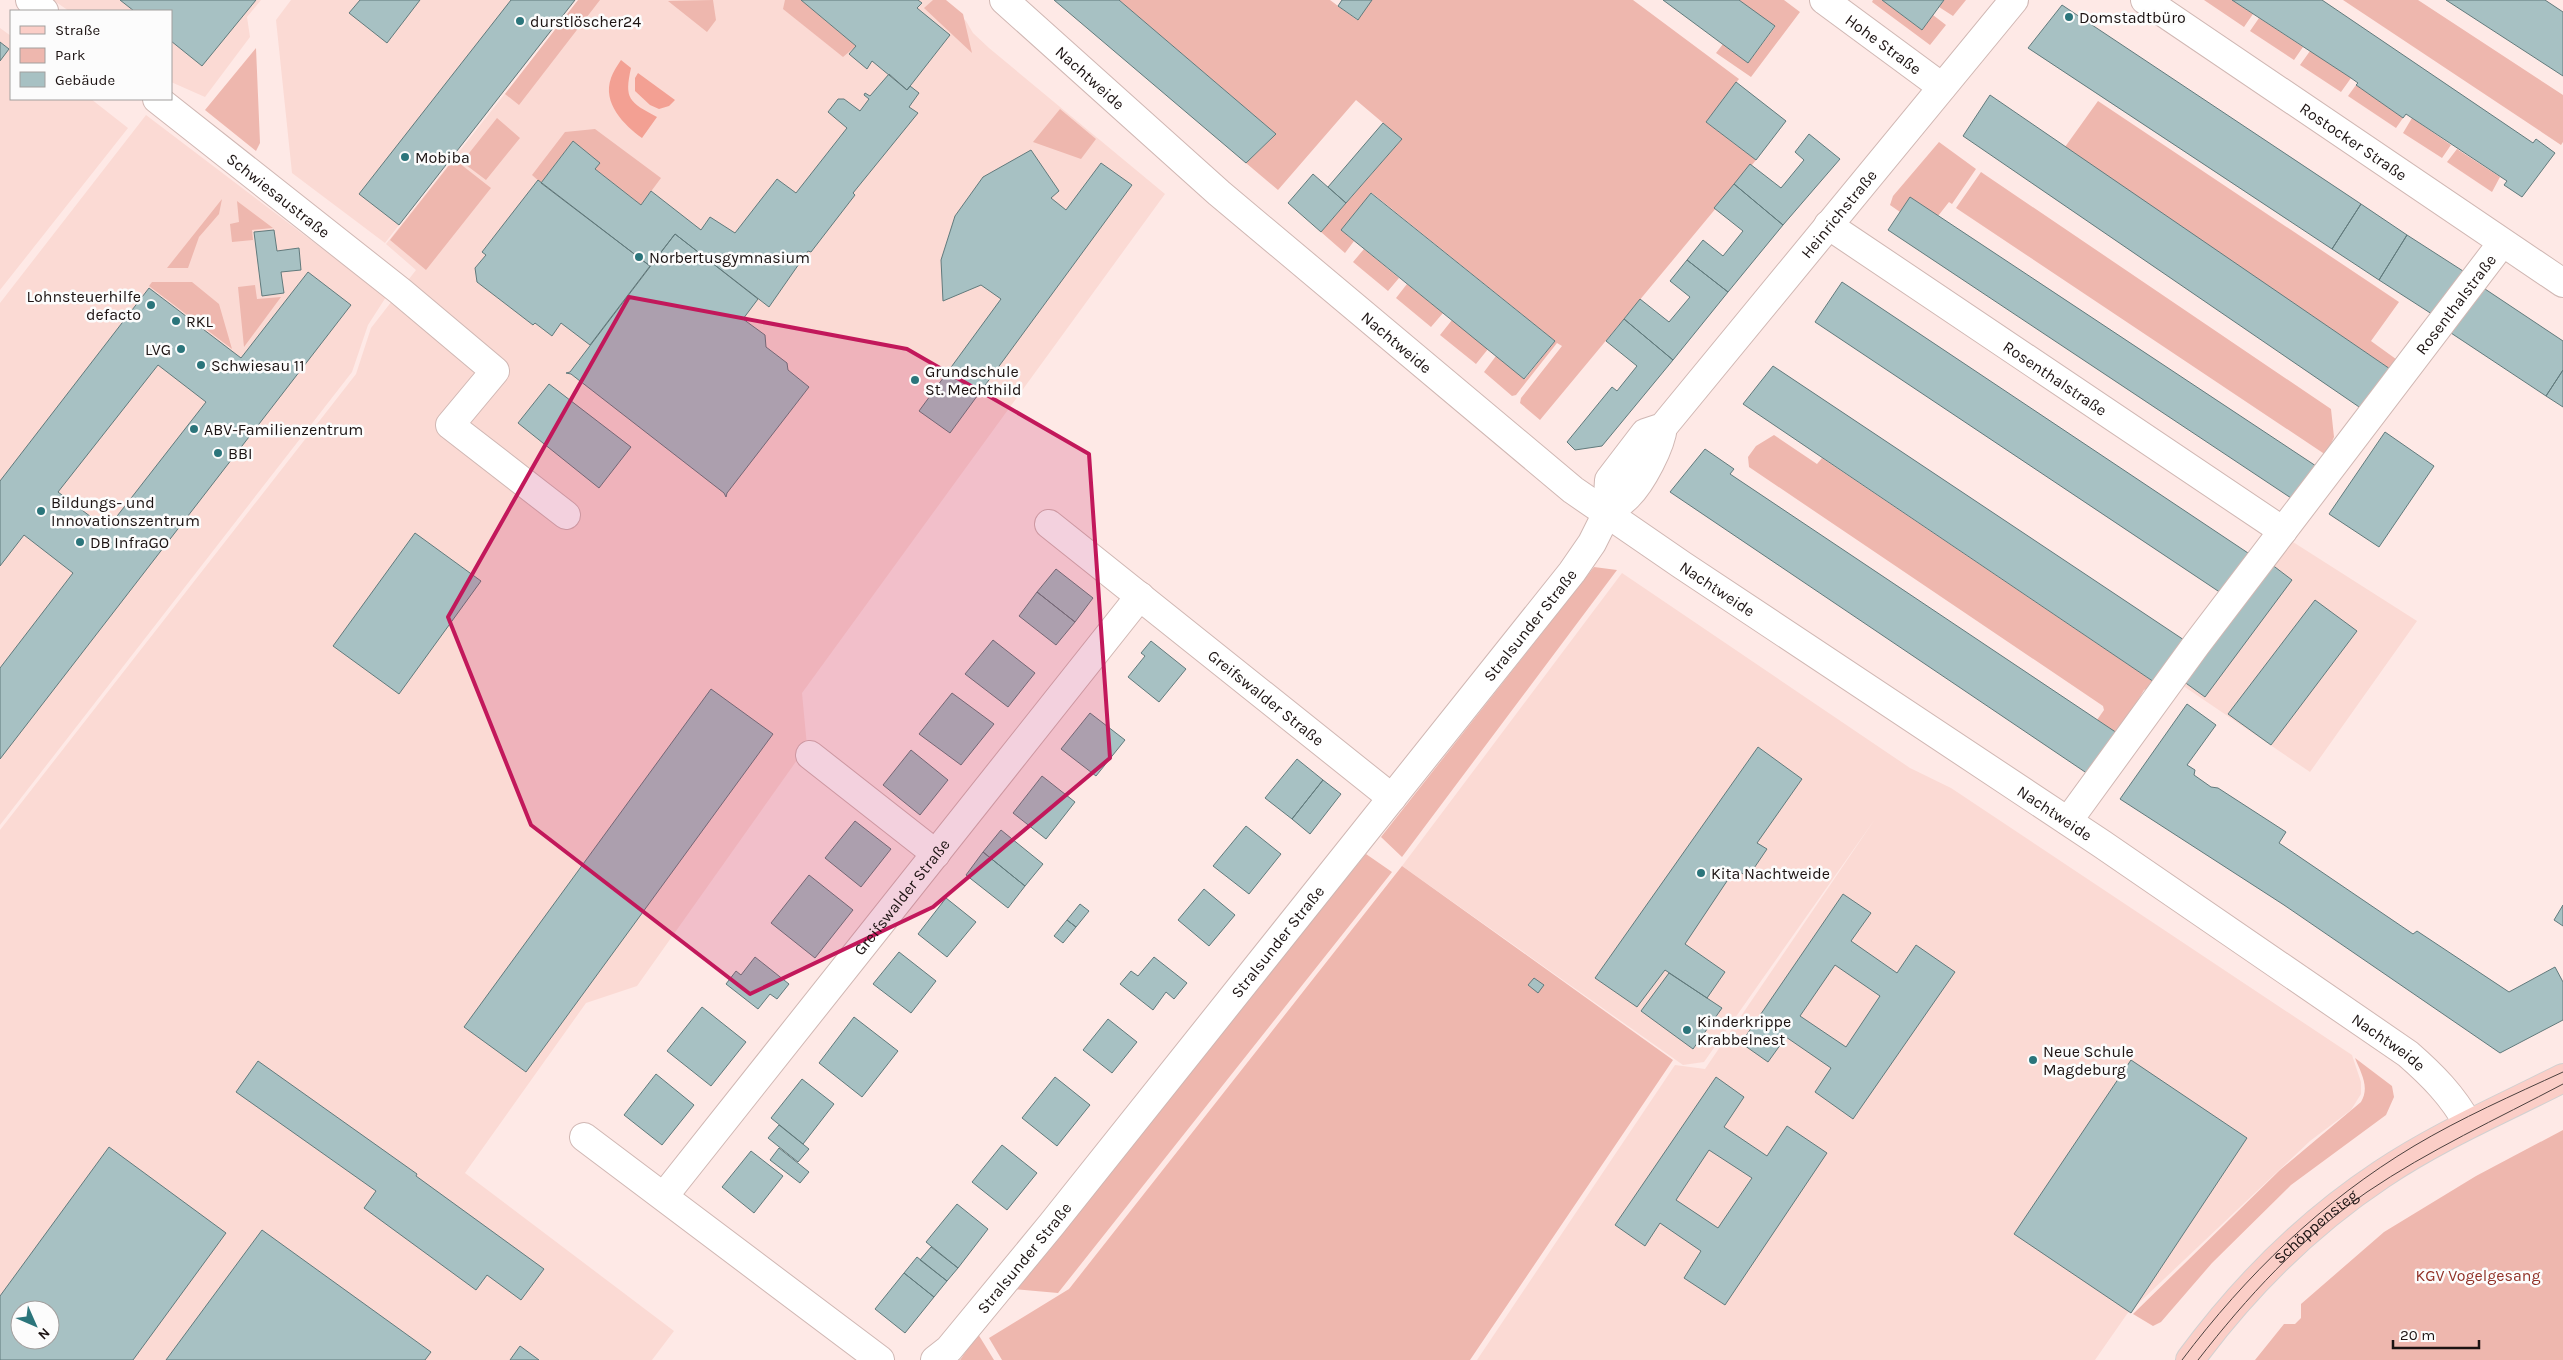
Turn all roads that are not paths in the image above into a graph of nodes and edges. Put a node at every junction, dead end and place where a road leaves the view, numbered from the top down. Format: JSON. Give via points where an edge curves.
{"nodes":[{"id":1,"x":30,"y":0,"type":"edge"},
{"id":2,"x":1004,"y":0,"type":"edge"},
{"id":3,"x":1824,"y":0,"type":"edge"},
{"id":4,"x":2014,"y":0,"type":"edge"},
{"id":5,"x":2145,"y":0,"type":"edge"},
{"id":6,"x":43,"y":10,"type":"edge"},
{"id":7,"x":1942,"y":87,"type":"junction"},
{"id":8,"x":158,"y":100,"type":"edge"},
{"id":9,"x":1828,"y":225,"type":"junction"},
{"id":10,"x":2502,"y":243,"type":"junction"},
{"id":11,"x":2563,"y":283,"type":"edge"},
{"id":12,"x":1607,"y":513,"type":"junction"},
{"id":13,"x":566,"y":515,"type":"dead end"},
{"id":14,"x":1049,"y":524,"type":"dead end"},
{"id":15,"x":2283,"y":531,"type":"junction"},
{"id":16,"x":1140,"y":596,"type":"junction"},
{"id":17,"x":810,"y":755,"type":"dead end"},
{"id":18,"x":1392,"y":798,"type":"junction"},
{"id":19,"x":2068,"y":821,"type":"junction"},
{"id":20,"x":936,"y":854,"type":"junction"},
{"id":21,"x":2563,"y":1078,"type":"edge"},
{"id":22,"x":2468,"y":1124,"type":"junction"},
{"id":23,"x":584,"y":1137,"type":"dead end"},
{"id":24,"x":664,"y":1196,"type":"junction"},
{"id":25,"x":880,"y":1360,"type":"edge"},
{"id":26,"x":935,"y":1360,"type":"edge"},
{"id":27,"x":2190,"y":1360,"type":"edge"}],
"edges":[{"from":1,"to":6,"type":"street"},
{"from":2,"to":12,"type":"street","name":"Nachtweide","via":[[1219,193],[1529,455]]},
{"from":3,"to":7,"type":"street","name":"Hohe Straße"},
{"from":4,"to":7,"type":"street","name":"Heinrichstraße"},
{"from":5,"to":10,"type":"street","name":"Rostocker Straße"},
{"from":7,"to":9,"type":"street","name":"Heinrichstraße"},
{"from":8,"to":13,"type":"street","name":"Schwiesaustraße","via":[[400,291],[495,371],[450,425]]},
{"from":9,"to":12,"type":"street","name":"Heinrichstraße","via":[[1662,427],[1645,433],[1609,480]]},
{"from":9,"to":15,"type":"street","name":"Rosenthalstraße"},
{"from":10,"to":11,"type":"street","name":"Rostocker Straße"},
{"from":10,"to":15,"type":"street","name":"Rosenthalstraße"},
{"from":12,"to":18,"type":"street","name":"Stralsunder Straße","via":[[1572,572]]},
{"from":12,"to":19,"type":"street","name":"Nachtweide"},
{"from":14,"to":16,"type":"street","name":"Greifswalder Straße"},
{"from":15,"to":19,"type":"street","name":"Rosenthalstraße"},
{"from":16,"to":18,"type":"street","name":"Greifswalder Straße"},
{"from":16,"to":20,"type":"street","name":"Greifswalder Straße"},
{"from":17,"to":20,"type":"street"},
{"from":18,"to":26,"type":"street","name":"Stralsunder Straße","via":[[1046,1232],[949,1349]]},
{"from":19,"to":22,"type":"street","name":"Nachtweide","via":[[2408,1054],[2449,1093]]},
{"from":20,"to":24,"type":"street","name":"Greifswalder Straße"},
{"from":21,"to":22,"type":"main road","name":"Schöppensteg"},
{"from":22,"to":27,"type":"main road","name":"Schöppensteg","via":[[2382,1174],[2318,1222],[2251,1287]]},
{"from":23,"to":24,"type":"street"},
{"from":24,"to":25,"type":"street"}]}
